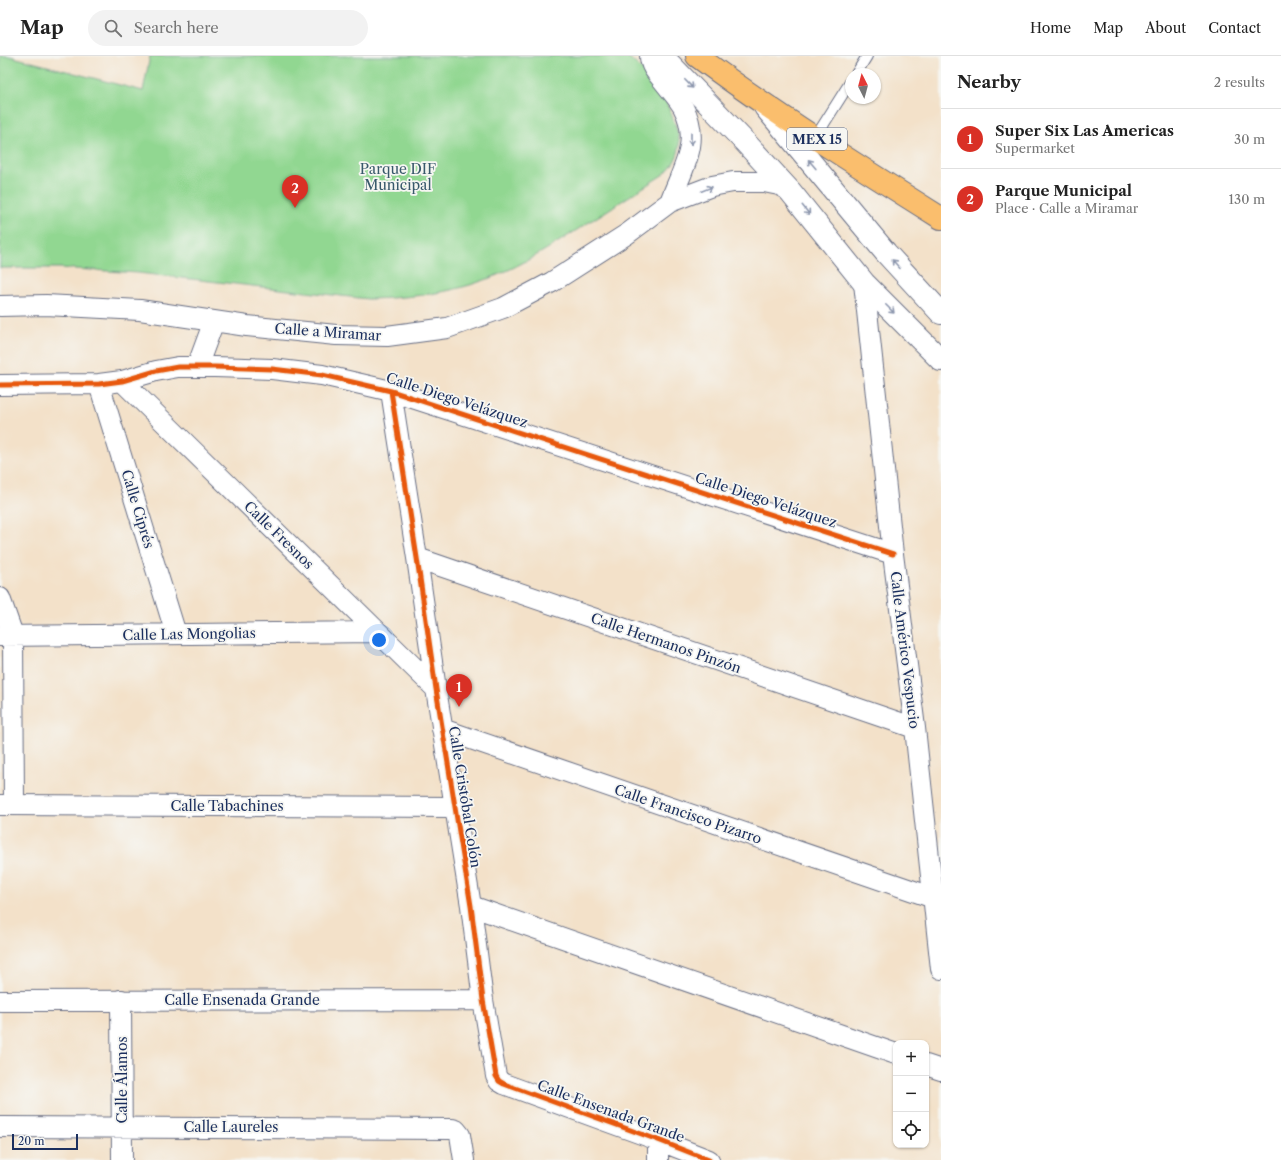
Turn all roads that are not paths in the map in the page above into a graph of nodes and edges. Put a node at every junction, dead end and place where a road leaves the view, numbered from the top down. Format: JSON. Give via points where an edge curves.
{"nodes":[{"id":1,"x":650,"y":56,"type":"edge"},
{"id":2,"x":662,"y":56,"type":"edge"},
{"id":3,"x":697,"y":56,"type":"edge"},
{"id":4,"x":867,"y":56,"type":"edge"},
{"id":5,"x":860,"y":68,"type":"edge"},
{"id":6,"x":845,"y":90,"type":"edge"},
{"id":7,"x":760,"y":102,"type":"junction"},
{"id":8,"x":815,"y":138,"type":"junction"},
{"id":9,"x":790,"y":191,"type":"junction"},
{"id":10,"x":670,"y":202,"type":"junction"},
{"id":11,"x":941,"y":218,"type":"edge"},
{"id":12,"x":864,"y":283,"type":"junction"},
{"id":13,"x":0,"y":306,"type":"edge"},
{"id":14,"x":941,"y":313,"type":"edge"},
{"id":15,"x":214,"y":321,"type":"junction"},
{"id":16,"x":941,"y":360,"type":"edge"},
{"id":17,"x":197,"y":367,"type":"junction"},
{"id":18,"x":122,"y":381,"type":"junction"},
{"id":19,"x":100,"y":384,"type":"junction"},
{"id":20,"x":0,"y":386,"type":"edge"},
{"id":21,"x":391,"y":391,"type":"junction"},
{"id":22,"x":893,"y":554,"type":"junction"},
{"id":23,"x":417,"y":558,"type":"junction"},
{"id":24,"x":0,"y":598,"type":"edge"},
{"id":25,"x":378,"y":632,"type":"junction"},
{"id":26,"x":176,"y":634,"type":"junction"},
{"id":27,"x":7,"y":635,"type":"edge"},
{"id":28,"x":436,"y":689,"type":"junction"},
{"id":29,"x":915,"y":728,"type":"junction"},
{"id":30,"x":442,"y":729,"type":"junction"},
{"id":31,"x":7,"y":805,"type":"edge"},
{"id":32,"x":455,"y":807,"type":"junction"},
{"id":33,"x":934,"y":898,"type":"junction"},
{"id":34,"x":471,"y":906,"type":"junction"},
{"id":35,"x":941,"y":969,"type":"edge"},
{"id":36,"x":121,"y":1000,"type":"junction"},
{"id":37,"x":484,"y":1000,"type":"junction"},
{"id":38,"x":0,"y":1001,"type":"edge"},
{"id":39,"x":893,"y":1053,"type":"edge"},
{"id":40,"x":929,"y":1066,"type":"edge"},
{"id":41,"x":941,"y":1070,"type":"edge"},
{"id":42,"x":504,"y":1084,"type":"joint"},
{"id":43,"x":0,"y":1127,"type":"edge"},
{"id":44,"x":122,"y":1127,"type":"junction"},
{"id":45,"x":658,"y":1140,"type":"junction"},
{"id":46,"x":122,"y":1160,"type":"edge"},
{"id":47,"x":464,"y":1160,"type":"edge"},
{"id":48,"x":658,"y":1160,"type":"edge"},
{"id":49,"x":709,"y":1160,"type":"edge"}],
"edges":[{"from":1,"to":10,"type":"street","one_way":true,"via":[[652,66],[679,100],[690,124],[689,154]]},
{"from":2,"to":9,"type":"street","one_way":true},
{"from":3,"to":7,"type":"main road","number":"MEX 15"},
{"from":4,"to":5,"type":"lane"},
{"from":6,"to":8,"type":"lane"},
{"from":7,"to":8,"type":"main road","number":"MEX 15"},
{"from":14,"to":7,"type":"street","one_way":true,"via":[[886,253]]},
{"from":8,"to":11,"type":"main road","number":"MEX 15"},
{"from":10,"to":9,"type":"street","name":"Calle a Miramar","one_way":true,"via":[[712,186],[733,182],[768,182]]},
{"from":9,"to":12,"type":"street","one_way":true},
{"from":10,"to":15,"type":"street","name":"Calle a Miramar","via":[[627,234],[552,282],[504,308],[447,328],[387,336],[336,335]]},
{"from":12,"to":16,"type":"street","one_way":true},
{"from":12,"to":22,"type":"street","name":"Calle Américo Vespucio"},
{"from":13,"to":15,"type":"street","name":"Calle a Miramar","via":[[46,305],[140,310]]},
{"from":15,"to":17,"type":"street"},
{"from":17,"to":18,"type":"street","name":"Calle Diego Velázquez","via":[[156,371]]},
{"from":17,"to":21,"type":"street","name":"Calle Diego Velázquez","via":[[279,370],[322,375]]},
{"from":18,"to":19,"type":"street","name":"Calle Diego Velázquez"},
{"from":18,"to":25,"type":"street","name":"Calle Fresnos"},
{"from":19,"to":20,"type":"street","name":"Calle Diego Velázquez"},
{"from":19,"to":26,"type":"street","name":"Calle Ciprés"},
{"from":21,"to":22,"type":"street","name":"Calle Diego Velázquez"},
{"from":21,"to":23,"type":"street","name":"Calle Cristóbal Colón"},
{"from":22,"to":29,"type":"street","name":"Calle Américo Vespucio"},
{"from":23,"to":28,"type":"street","name":"Calle Cristóbal Colón"},
{"from":23,"to":29,"type":"street","name":"Calle Hermanos Pinzón"},
{"from":24,"to":27,"type":"street"},
{"from":25,"to":26,"type":"street","name":"Calle Las Mongolias"},
{"from":25,"to":28,"type":"street","name":"Calle Fresnos"},
{"from":26,"to":27,"type":"street","name":"Calle Las Mongolias"},
{"from":27,"to":31,"type":"street"},
{"from":28,"to":30,"type":"street","name":"Calle Cristóbal Colón"},
{"from":29,"to":33,"type":"street","name":"Calle Américo Vespucio"},
{"from":30,"to":32,"type":"street","name":"Calle Cristóbal Colón"},
{"from":30,"to":33,"type":"street","name":"Calle Francisco Pizarro"},
{"from":31,"to":32,"type":"street","name":"Calle Tabachines"},
{"from":32,"to":34,"type":"street","name":"Calle Cristóbal Colón"},
{"from":33,"to":35,"type":"street","name":"Calle Américo Vespucio"},
{"from":34,"to":37,"type":"street","name":"Calle Cristóbal Colón"},
{"from":34,"to":39,"type":"street"},
{"from":36,"to":37,"type":"street","name":"Calle Ensenada Grande"},
{"from":36,"to":38,"type":"street","name":"Calle Ensenada Grande"},
{"from":36,"to":44,"type":"street","name":"Calle Álamos"},
{"from":37,"to":42,"type":"street","name":"Calle Cristóbal Colón","via":[[496,1076]]},
{"from":40,"to":41,"type":"street"},
{"from":42,"to":45,"type":"street","name":"Calle Ensenada Grande"},
{"from":43,"to":44,"type":"street","name":"Calle Laureles"},
{"from":44,"to":46,"type":"street","name":"Calle Álamos"},
{"from":44,"to":47,"type":"street","name":"Calle Laureles","via":[[452,1129],[460,1135]]},
{"from":45,"to":48,"type":"street"},
{"from":45,"to":49,"type":"street","name":"Calle Ensenada Grande"}]}
